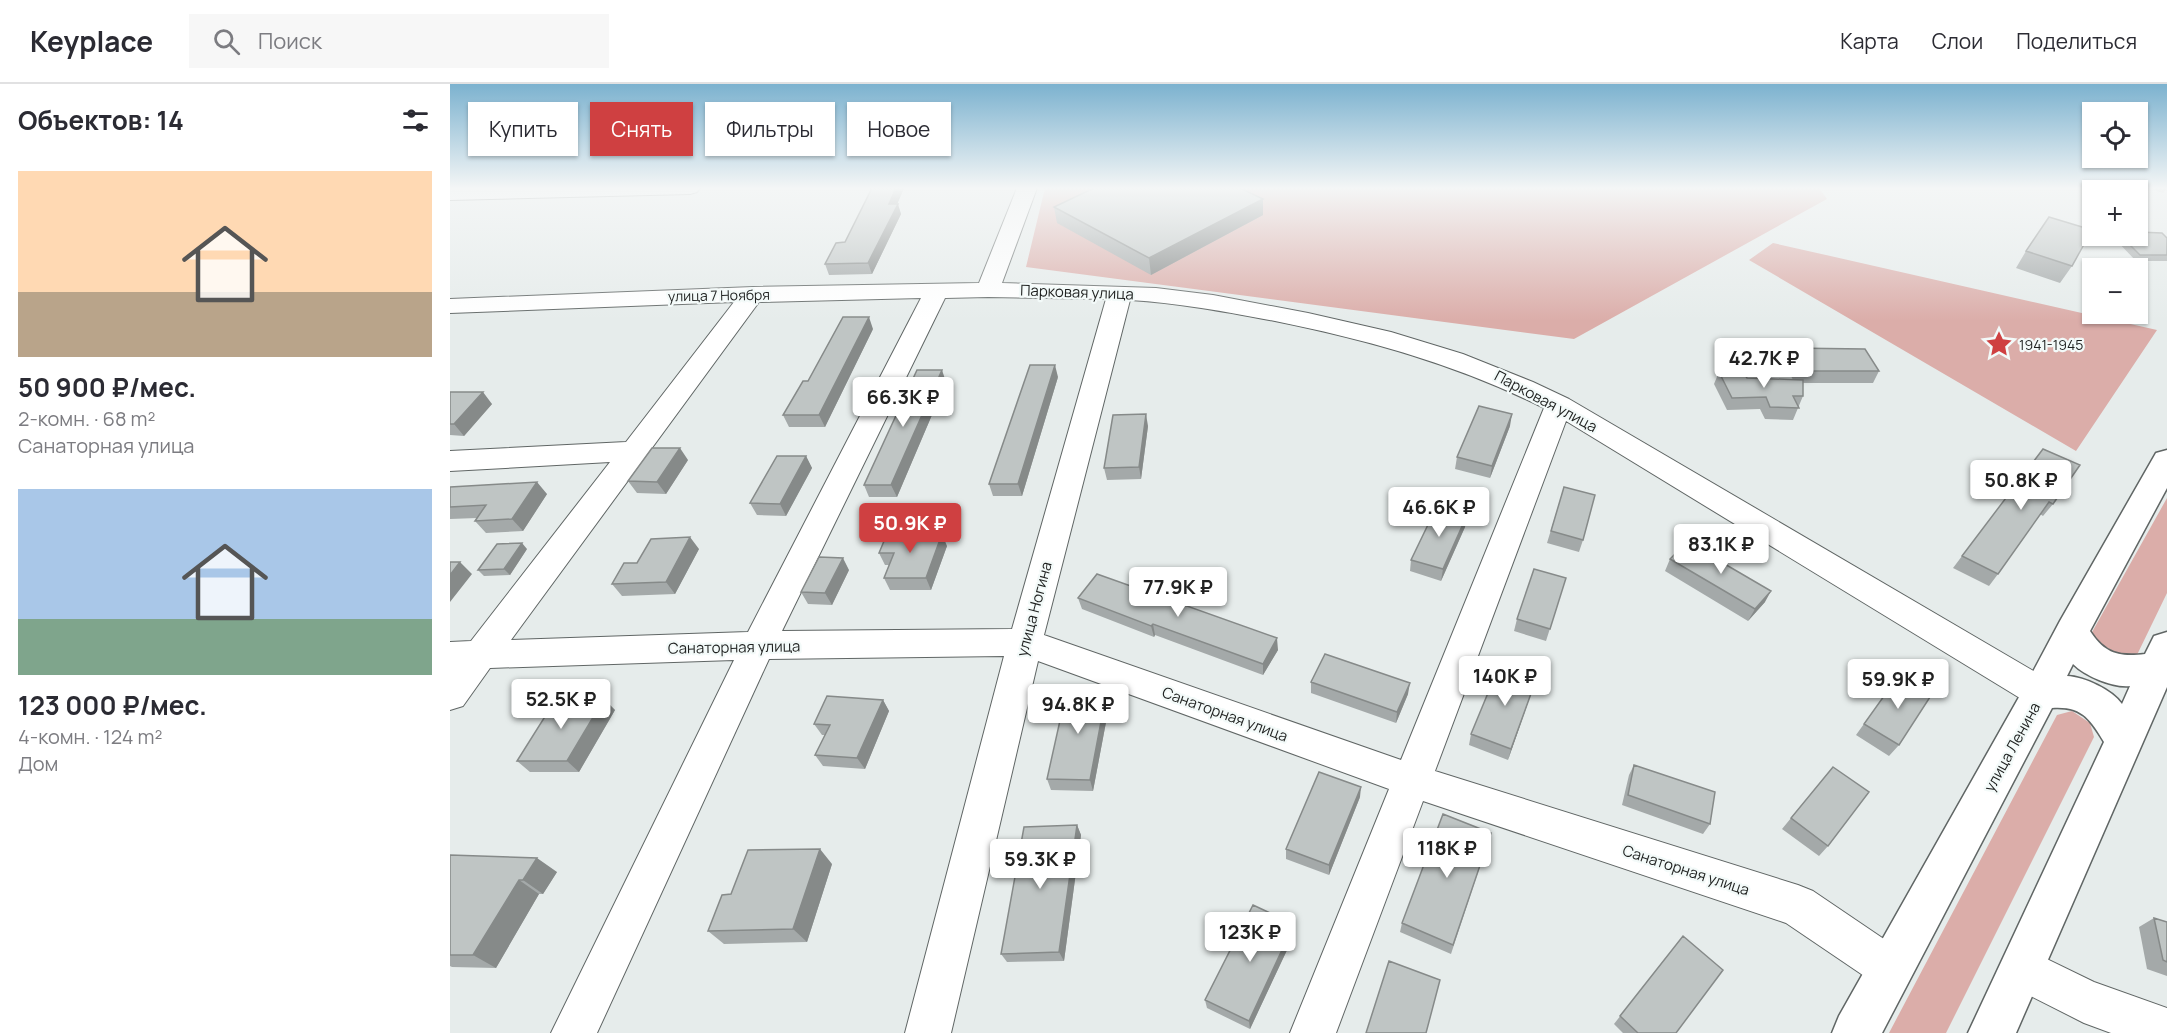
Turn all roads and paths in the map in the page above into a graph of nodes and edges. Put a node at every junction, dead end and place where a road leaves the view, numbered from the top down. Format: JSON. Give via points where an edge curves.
{"nodes":[{"id":1,"x":1010,"y":232,"type":"edge"},
{"id":2,"x":987,"y":290,"type":"junction"},
{"id":3,"x":937,"y":291,"type":"junction"},
{"id":4,"x":1120,"y":292,"type":"junction"},
{"id":5,"x":753,"y":294,"type":"junction"},
{"id":6,"x":450,"y":306,"type":"edge"},
{"id":7,"x":1559,"y":405,"type":"junction"},
{"id":8,"x":635,"y":451,"type":"junction"},
{"id":9,"x":2167,"y":460,"type":"edge"},
{"id":10,"x":450,"y":461,"type":"edge"},
{"id":11,"x":2072,"y":631,"type":"junction"},
{"id":12,"x":1025,"y":642,"type":"junction"},
{"id":13,"x":758,"y":645,"type":"junction"},
{"id":14,"x":465,"y":655,"type":"edge"},
{"id":15,"x":2160,"y":675,"type":"edge"},
{"id":16,"x":2041,"y":693,"type":"junction"},
{"id":17,"x":450,"y":695,"type":"edge"},
{"id":18,"x":2125,"y":741,"type":"junction"},
{"id":19,"x":1413,"y":781,"type":"junction"},
{"id":20,"x":1891,"y":969,"type":"junction"},
{"id":21,"x":2022,"y":969,"type":"junction"},
{"id":22,"x":2167,"y":1031,"type":"edge"},
{"id":23,"x":574,"y":1033,"type":"edge"},
{"id":24,"x":928,"y":1033,"type":"edge"},
{"id":25,"x":1313,"y":1033,"type":"edge"},
{"id":26,"x":1856,"y":1033,"type":"edge"},
{"id":27,"x":1992,"y":1033,"type":"edge"}],
"edges":[{"from":1,"to":2,"type":"street"},
{"from":2,"to":3,"type":"street","name":"улица 7 Ноября"},
{"from":2,"to":4,"type":"street","name":"Парковая улица"},
{"from":3,"to":5,"type":"street","name":"улица 7 Ноября"},
{"from":3,"to":13,"type":"street"},
{"from":4,"to":7,"type":"street","name":"Парковая улица","via":[[1232,306],[1412,344],[1478,366]]},
{"from":4,"to":12,"type":"street","name":"улица Ногина"},
{"from":5,"to":6,"type":"street","name":"улица 7 Ноября"},
{"from":5,"to":8,"type":"street"},
{"from":7,"to":16,"type":"street","name":"Парковая улица"},
{"from":7,"to":19,"type":"street"},
{"from":8,"to":10,"type":"street"},
{"from":8,"to":14,"type":"street"},
{"from":9,"to":11,"type":"main road","name":"улица Ленина"},
{"from":11,"to":15,"type":"main road","via":[[2087,656],[2120,672]]},
{"from":11,"to":16,"type":"main road","name":"улица Ленина"},
{"from":12,"to":13,"type":"street","name":"Санаторная улица"},
{"from":12,"to":19,"type":"street","name":"Санаторная улица"},
{"from":12,"to":24,"type":"street","name":"улица Ногина"},
{"from":13,"to":14,"type":"street","name":"Санаторная улица"},
{"from":13,"to":23,"type":"street"},
{"from":14,"to":17,"type":"street"},
{"from":15,"to":18,"type":"main road"},
{"from":16,"to":18,"type":"main road","via":[[2071,691],[2102,706]]},
{"from":16,"to":20,"type":"main road","name":"улица Ленина"},
{"from":18,"to":21,"type":"main road"},
{"from":19,"to":20,"type":"street","name":"Санаторная улица","via":[[1798,906]]},
{"from":19,"to":25,"type":"street"},
{"from":20,"to":26,"type":"main road","name":"улица Ленина"},
{"from":21,"to":22,"type":"street","via":[[2084,1001]]},
{"from":21,"to":27,"type":"main road"}]}
